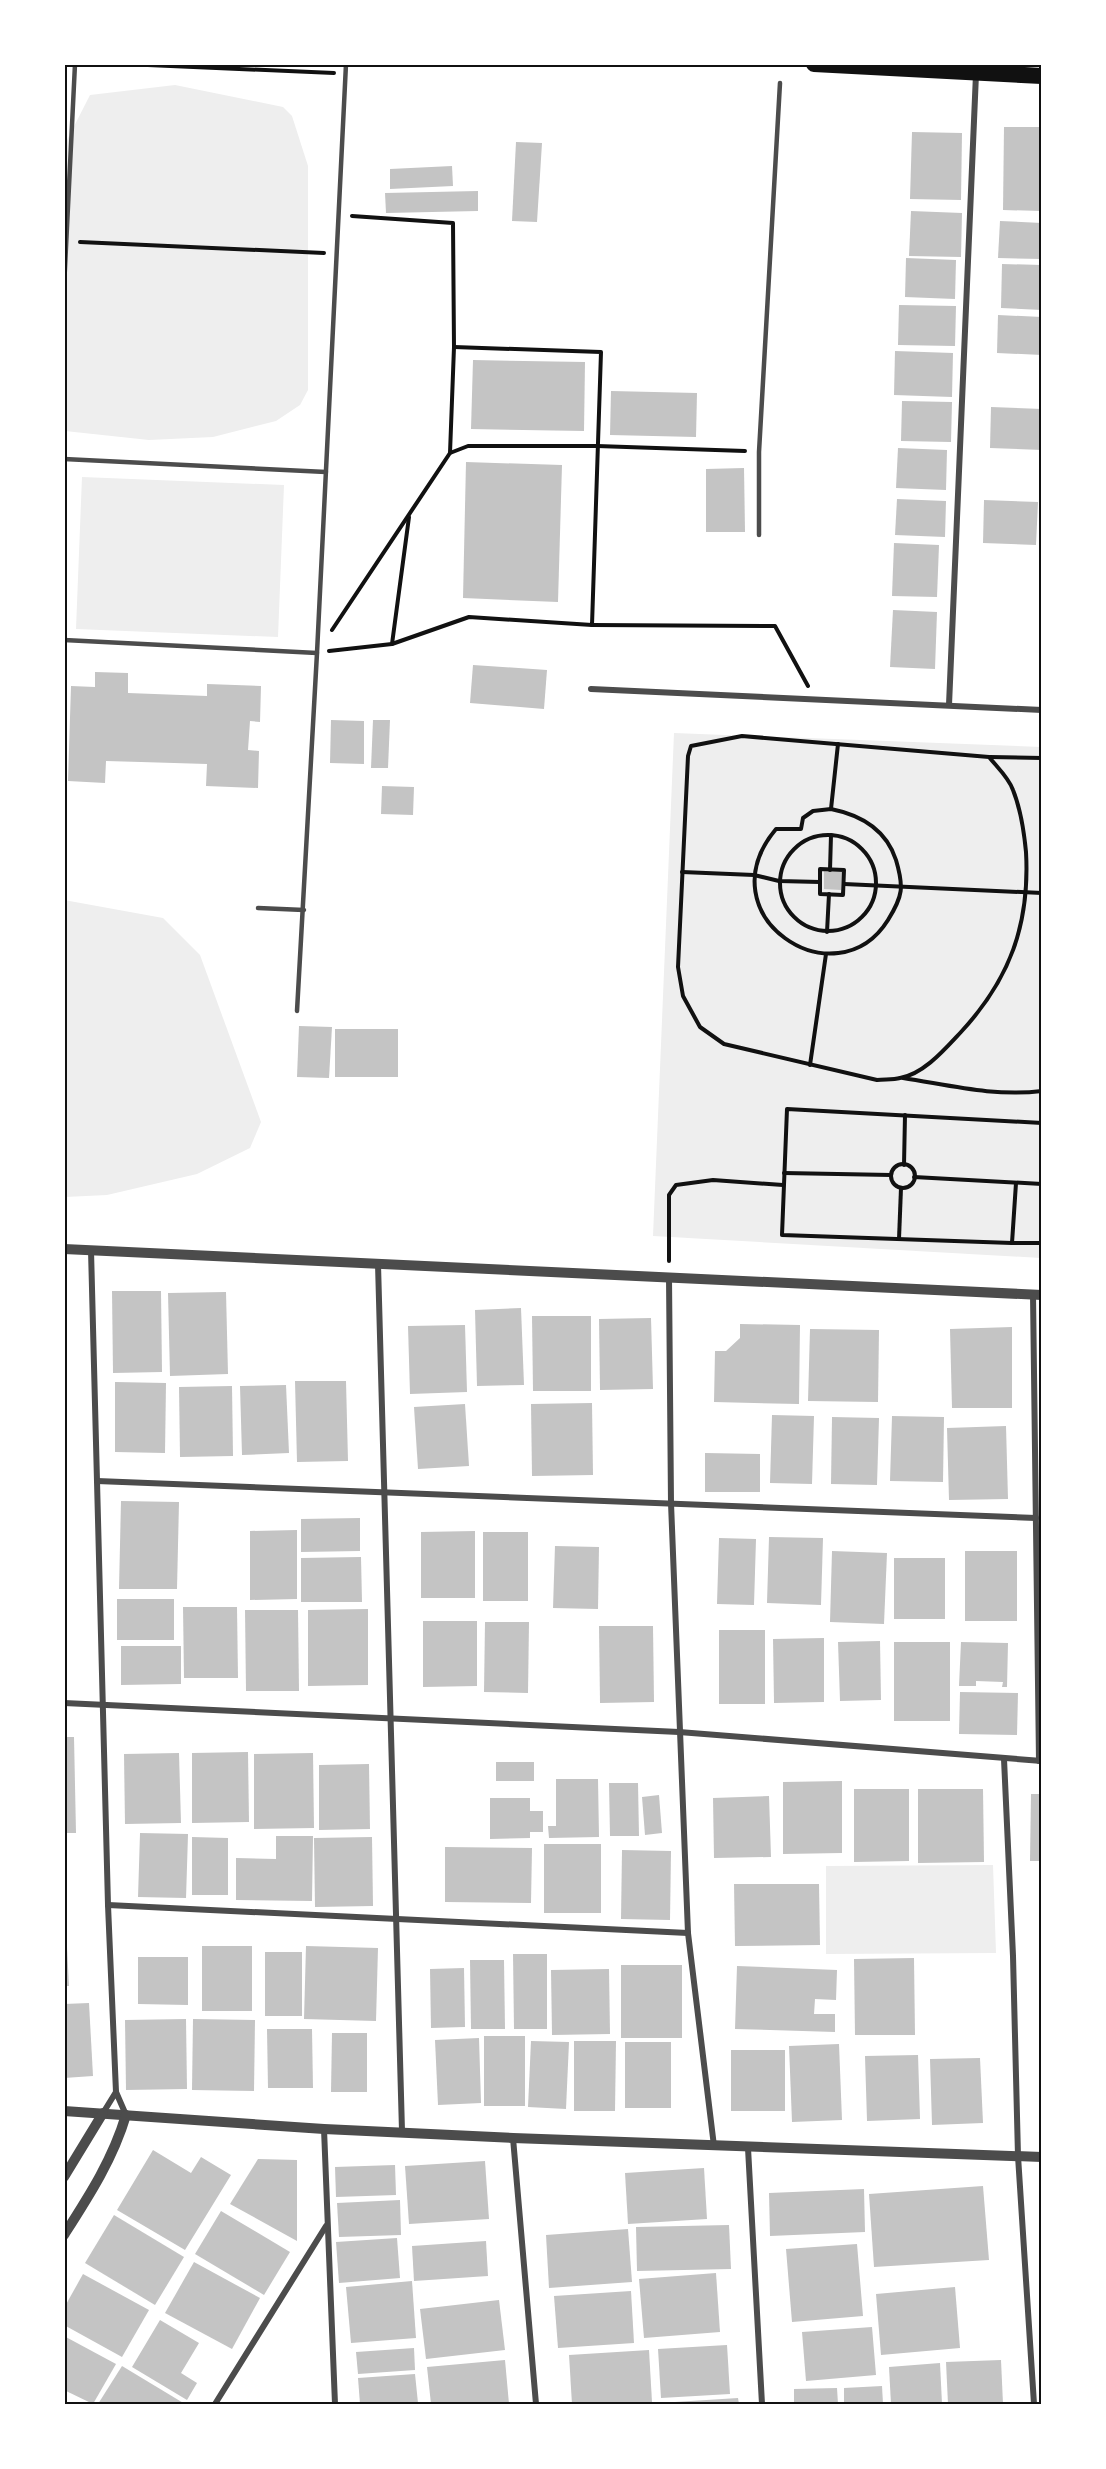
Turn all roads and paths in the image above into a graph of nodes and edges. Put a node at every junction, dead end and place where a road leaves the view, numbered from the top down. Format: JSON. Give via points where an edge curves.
{"nodes":[{"id":1,"x":75,"y":64,"type":"edge"},
{"id":2,"x":125,"y":64,"type":"edge"},
{"id":3,"x":346,"y":64,"type":"edge"},
{"id":4,"x":814,"y":64,"type":"edge"},
{"id":5,"x":345,"y":74,"type":"junction"},
{"id":6,"x":976,"y":74,"type":"junction"},
{"id":7,"x":1041,"y":76,"type":"edge"},
{"id":8,"x":780,"y":83,"type":"dead end"},
{"id":9,"x":338,"y":216,"type":"junction"},
{"id":10,"x":67,"y":241,"type":"junction"},
{"id":11,"x":336,"y":254,"type":"junction"},
{"id":12,"x":64,"y":288,"type":"edge"},
{"id":13,"x":454,"y":347,"type":"junction"},
{"id":14,"x":597,"y":446,"type":"junction"},
{"id":15,"x":759,"y":452,"type":"junction"},
{"id":16,"x":450,"y":453,"type":"junction"},
{"id":17,"x":64,"y":459,"type":"edge"},
{"id":18,"x":326,"y":472,"type":"junction"},
{"id":19,"x":409,"y":516,"type":"junction"},
{"id":20,"x":759,"y":535,"type":"dead end"},
{"id":21,"x":592,"y":625,"type":"junction"},
{"id":22,"x":64,"y":640,"type":"edge"},
{"id":23,"x":392,"y":644,"type":"junction"},
{"id":24,"x":317,"y":653,"type":"junction"},
{"id":25,"x":591,"y":689,"type":"dead end"},
{"id":26,"x":816,"y":699,"type":"junction"},
{"id":27,"x":949,"y":705,"type":"junction"},
{"id":28,"x":1041,"y":710,"type":"edge"},
{"id":29,"x":838,"y":744,"type":"junction"},
{"id":30,"x":989,"y":757,"type":"junction"},
{"id":31,"x":1041,"y":758,"type":"edge"},
{"id":32,"x":831,"y":809,"type":"junction"},
{"id":33,"x":831,"y":835,"type":"junction"},
{"id":34,"x":830,"y":870,"type":"junction"},
{"id":35,"x":682,"y":872,"type":"junction"},
{"id":36,"x":754,"y":875,"type":"junction"},
{"id":37,"x":779,"y":881,"type":"junction"},
{"id":38,"x":820,"y":882,"type":"junction"},
{"id":39,"x":844,"y":884,"type":"junction"},
{"id":40,"x":877,"y":885,"type":"junction"},
{"id":41,"x":903,"y":885,"type":"junction"},
{"id":42,"x":1027,"y":892,"type":"junction"},
{"id":43,"x":1041,"y":893,"type":"edge"},
{"id":44,"x":829,"y":894,"type":"junction"},
{"id":45,"x":258,"y":908,"type":"dead end"},
{"id":46,"x":304,"y":910,"type":"junction"},
{"id":47,"x":827,"y":932,"type":"junction"},
{"id":48,"x":826,"y":954,"type":"junction"},
{"id":49,"x":297,"y":1011,"type":"dead end"},
{"id":50,"x":810,"y":1065,"type":"junction"},
{"id":51,"x":902,"y":1078,"type":"junction"},
{"id":52,"x":1041,"y":1091,"type":"edge"},
{"id":53,"x":905,"y":1115,"type":"junction"},
{"id":54,"x":1041,"y":1123,"type":"edge"},
{"id":55,"x":903,"y":1165,"type":"junction"},
{"id":56,"x":783,"y":1173,"type":"junction"},
{"id":57,"x":891,"y":1175,"type":"junction"},
{"id":58,"x":914,"y":1177,"type":"junction"},
{"id":59,"x":1016,"y":1183,"type":"junction"},
{"id":60,"x":1041,"y":1184,"type":"edge"},
{"id":61,"x":783,"y":1185,"type":"junction"},
{"id":62,"x":901,"y":1188,"type":"junction"},
{"id":63,"x":899,"y":1239,"type":"junction"},
{"id":64,"x":1012,"y":1243,"type":"junction"},
{"id":65,"x":1041,"y":1243,"type":"edge"},
{"id":66,"x":64,"y":1249,"type":"edge"},
{"id":67,"x":91,"y":1250,"type":"junction"},
{"id":68,"x":378,"y":1264,"type":"junction"},
{"id":69,"x":669,"y":1277,"type":"junction"},
{"id":70,"x":1037,"y":1295,"type":"edge"},
{"id":71,"x":97,"y":1481,"type":"junction"},
{"id":72,"x":384,"y":1492,"type":"junction"},
{"id":73,"x":671,"y":1503,"type":"junction"},
{"id":74,"x":1036,"y":1518,"type":"junction"},
{"id":75,"x":64,"y":1703,"type":"edge"},
{"id":76,"x":102,"y":1705,"type":"junction"},
{"id":77,"x":391,"y":1719,"type":"junction"},
{"id":78,"x":680,"y":1732,"type":"junction"},
{"id":79,"x":1004,"y":1759,"type":"junction"},
{"id":80,"x":1040,"y":1761,"type":"edge"},
{"id":81,"x":108,"y":1905,"type":"junction"},
{"id":82,"x":397,"y":1918,"type":"junction"},
{"id":83,"x":688,"y":1933,"type":"junction"},
{"id":84,"x":116,"y":2092,"type":"junction"},
{"id":85,"x":64,"y":2110,"type":"edge"},
{"id":86,"x":103,"y":2113,"type":"junction"},
{"id":87,"x":126,"y":2115,"type":"junction"},
{"id":88,"x":324,"y":2129,"type":"junction"},
{"id":89,"x":402,"y":2131,"type":"junction"},
{"id":90,"x":513,"y":2138,"type":"junction"},
{"id":91,"x":714,"y":2147,"type":"junction"},
{"id":92,"x":748,"y":2148,"type":"junction"},
{"id":93,"x":1018,"y":2156,"type":"junction"},
{"id":94,"x":1041,"y":2157,"type":"edge"},
{"id":95,"x":64,"y":2177,"type":"edge"},
{"id":96,"x":327,"y":2226,"type":"junction"},
{"id":97,"x":64,"y":2235,"type":"edge"},
{"id":98,"x":215,"y":2404,"type":"edge"},
{"id":99,"x":335,"y":2404,"type":"edge"},
{"id":100,"x":536,"y":2404,"type":"edge"},
{"id":101,"x":762,"y":2404,"type":"edge"},
{"id":102,"x":1034,"y":2404,"type":"edge"}],
"edges":[{"from":1,"to":10,"type":"lane"},
{"from":2,"to":5,"type":"path"},
{"from":3,"to":5,"type":"lane"},
{"from":4,"to":6,"type":"highway"},
{"from":5,"to":9,"type":"lane"},
{"from":6,"to":7,"type":"highway"},
{"from":6,"to":27,"type":"street"},
{"from":8,"to":15,"type":"lane"},
{"from":9,"to":11,"type":"lane"},
{"from":9,"to":13,"type":"path","via":[[453,223]]},
{"from":10,"to":11,"type":"path"},
{"from":10,"to":12,"type":"lane"},
{"from":11,"to":18,"type":"lane"},
{"from":13,"to":14,"type":"path","via":[[601,352]]},
{"from":13,"to":16,"type":"path"},
{"from":14,"to":15,"type":"path"},
{"from":14,"to":16,"type":"path","via":[[468,446]]},
{"from":14,"to":21,"type":"path"},
{"from":15,"to":20,"type":"lane"},
{"from":16,"to":19,"type":"path"},
{"from":17,"to":18,"type":"lane"},
{"from":18,"to":24,"type":"lane"},
{"from":19,"to":23,"type":"path"},
{"from":19,"to":24,"type":"path"},
{"from":21,"to":23,"type":"path","via":[[469,617]]},
{"from":21,"to":26,"type":"path","via":[[775,626]]},
{"from":22,"to":24,"type":"lane"},
{"from":23,"to":24,"type":"path"},
{"from":24,"to":46,"type":"lane"},
{"from":25,"to":26,"type":"street"},
{"from":26,"to":27,"type":"street"},
{"from":27,"to":28,"type":"street"},
{"from":29,"to":30,"type":"path"},
{"from":29,"to":32,"type":"path"},
{"from":29,"to":35,"type":"path","via":[[742,736],[691,746]]},
{"from":30,"to":31,"type":"path"},
{"from":30,"to":42,"type":"path","via":[[1013,788],[1024,825]]},
{"from":32,"to":36,"type":"path","via":[[813,811],[803,818],[801,829],[776,829],[758,859]]},
{"from":32,"to":41,"type":"path","via":[[850,813],[882,834],[893,851]]},
{"from":33,"to":34,"type":"path"},
{"from":33,"to":37,"type":"path","via":[[812,837],[795,847],[784,862]]},
{"from":33,"to":40,"type":"path","via":[[849,839],[864,850],[874,866]]},
{"from":34,"to":38,"type":"path","via":[[820,869]]},
{"from":34,"to":39,"type":"path","via":[[844,870]]},
{"from":35,"to":36,"type":"path"},
{"from":35,"to":50,"type":"path","via":[[678,967],[683,996],[700,1027],[724,1044]]},
{"from":36,"to":37,"type":"path"},
{"from":36,"to":48,"type":"path","via":[[758,904],[769,924],[784,940],[804,950]]},
{"from":37,"to":38,"type":"path"},
{"from":37,"to":47,"type":"path","via":[[782,900],[792,917],[808,928]]},
{"from":38,"to":44,"type":"path","via":[[820,894]]},
{"from":39,"to":40,"type":"path"},
{"from":39,"to":44,"type":"path","via":[[843,895]]},
{"from":40,"to":41,"type":"path"},
{"from":40,"to":47,"type":"path","via":[[873,903],[862,919],[846,929]]},
{"from":41,"to":42,"type":"path"},
{"from":41,"to":48,"type":"path","via":[[883,928],[867,942],[847,951]]},
{"from":42,"to":43,"type":"path"},
{"from":42,"to":51,"type":"path","via":[[1020,933],[1005,971],[976,1016],[933,1062]]},
{"from":44,"to":47,"type":"path"},
{"from":45,"to":46,"type":"lane"},
{"from":46,"to":49,"type":"lane"},
{"from":48,"to":50,"type":"path"},
{"from":50,"to":51,"type":"path","via":[[877,1080]]},
{"from":51,"to":52,"type":"path","via":[[959,1089],[1016,1094]]},
{"from":53,"to":54,"type":"path"},
{"from":53,"to":55,"type":"path"},
{"from":53,"to":56,"type":"path","via":[[787,1109]]},
{"from":55,"to":57,"type":"path","via":[[895,1167]]},
{"from":55,"to":58,"type":"path","via":[[912,1169]]},
{"from":56,"to":57,"type":"path"},
{"from":56,"to":61,"type":"path"},
{"from":57,"to":62,"type":"path","via":[[893,1184]]},
{"from":58,"to":59,"type":"path"},
{"from":58,"to":62,"type":"path","via":[[910,1185]]},
{"from":59,"to":60,"type":"path"},
{"from":59,"to":64,"type":"path"},
{"from":61,"to":63,"type":"path","via":[[782,1235]]},
{"from":61,"to":69,"type":"path","via":[[713,1179],[676,1185],[669,1195]]},
{"from":62,"to":63,"type":"path"},
{"from":63,"to":64,"type":"path"},
{"from":64,"to":65,"type":"path"},
{"from":66,"to":67,"type":"street"},
{"from":67,"to":68,"type":"street"},
{"from":67,"to":71,"type":"street"},
{"from":68,"to":69,"type":"street"},
{"from":68,"to":72,"type":"street"},
{"from":69,"to":70,"type":"street"},
{"from":69,"to":73,"type":"street"},
{"from":70,"to":74,"type":"street"},
{"from":71,"to":72,"type":"street"},
{"from":71,"to":76,"type":"street"},
{"from":72,"to":73,"type":"street"},
{"from":72,"to":77,"type":"street"},
{"from":73,"to":74,"type":"street"},
{"from":73,"to":78,"type":"street"},
{"from":74,"to":80,"type":"street"},
{"from":75,"to":76,"type":"street"},
{"from":76,"to":77,"type":"street"},
{"from":76,"to":81,"type":"street"},
{"from":77,"to":78,"type":"street"},
{"from":77,"to":82,"type":"street"},
{"from":78,"to":79,"type":"street"},
{"from":78,"to":83,"type":"street"},
{"from":79,"to":80,"type":"street"},
{"from":79,"to":93,"type":"street"},
{"from":81,"to":82,"type":"street"},
{"from":81,"to":84,"type":"street"},
{"from":82,"to":83,"type":"street"},
{"from":82,"to":89,"type":"street"},
{"from":83,"to":91,"type":"street"},
{"from":84,"to":86,"type":"street"},
{"from":84,"to":87,"type":"street"},
{"from":85,"to":86,"type":"street"},
{"from":86,"to":87,"type":"street"},
{"from":86,"to":95,"type":"street"},
{"from":87,"to":88,"type":"street"},
{"from":87,"to":97,"type":"street","via":[[118,2144]]},
{"from":88,"to":89,"type":"street"},
{"from":88,"to":96,"type":"street"},
{"from":89,"to":90,"type":"street"},
{"from":90,"to":91,"type":"street"},
{"from":90,"to":100,"type":"street"},
{"from":91,"to":92,"type":"street"},
{"from":92,"to":93,"type":"street"},
{"from":92,"to":101,"type":"street"},
{"from":93,"to":94,"type":"street"},
{"from":93,"to":102,"type":"street"},
{"from":96,"to":98,"type":"street"},
{"from":96,"to":99,"type":"street"}]}
